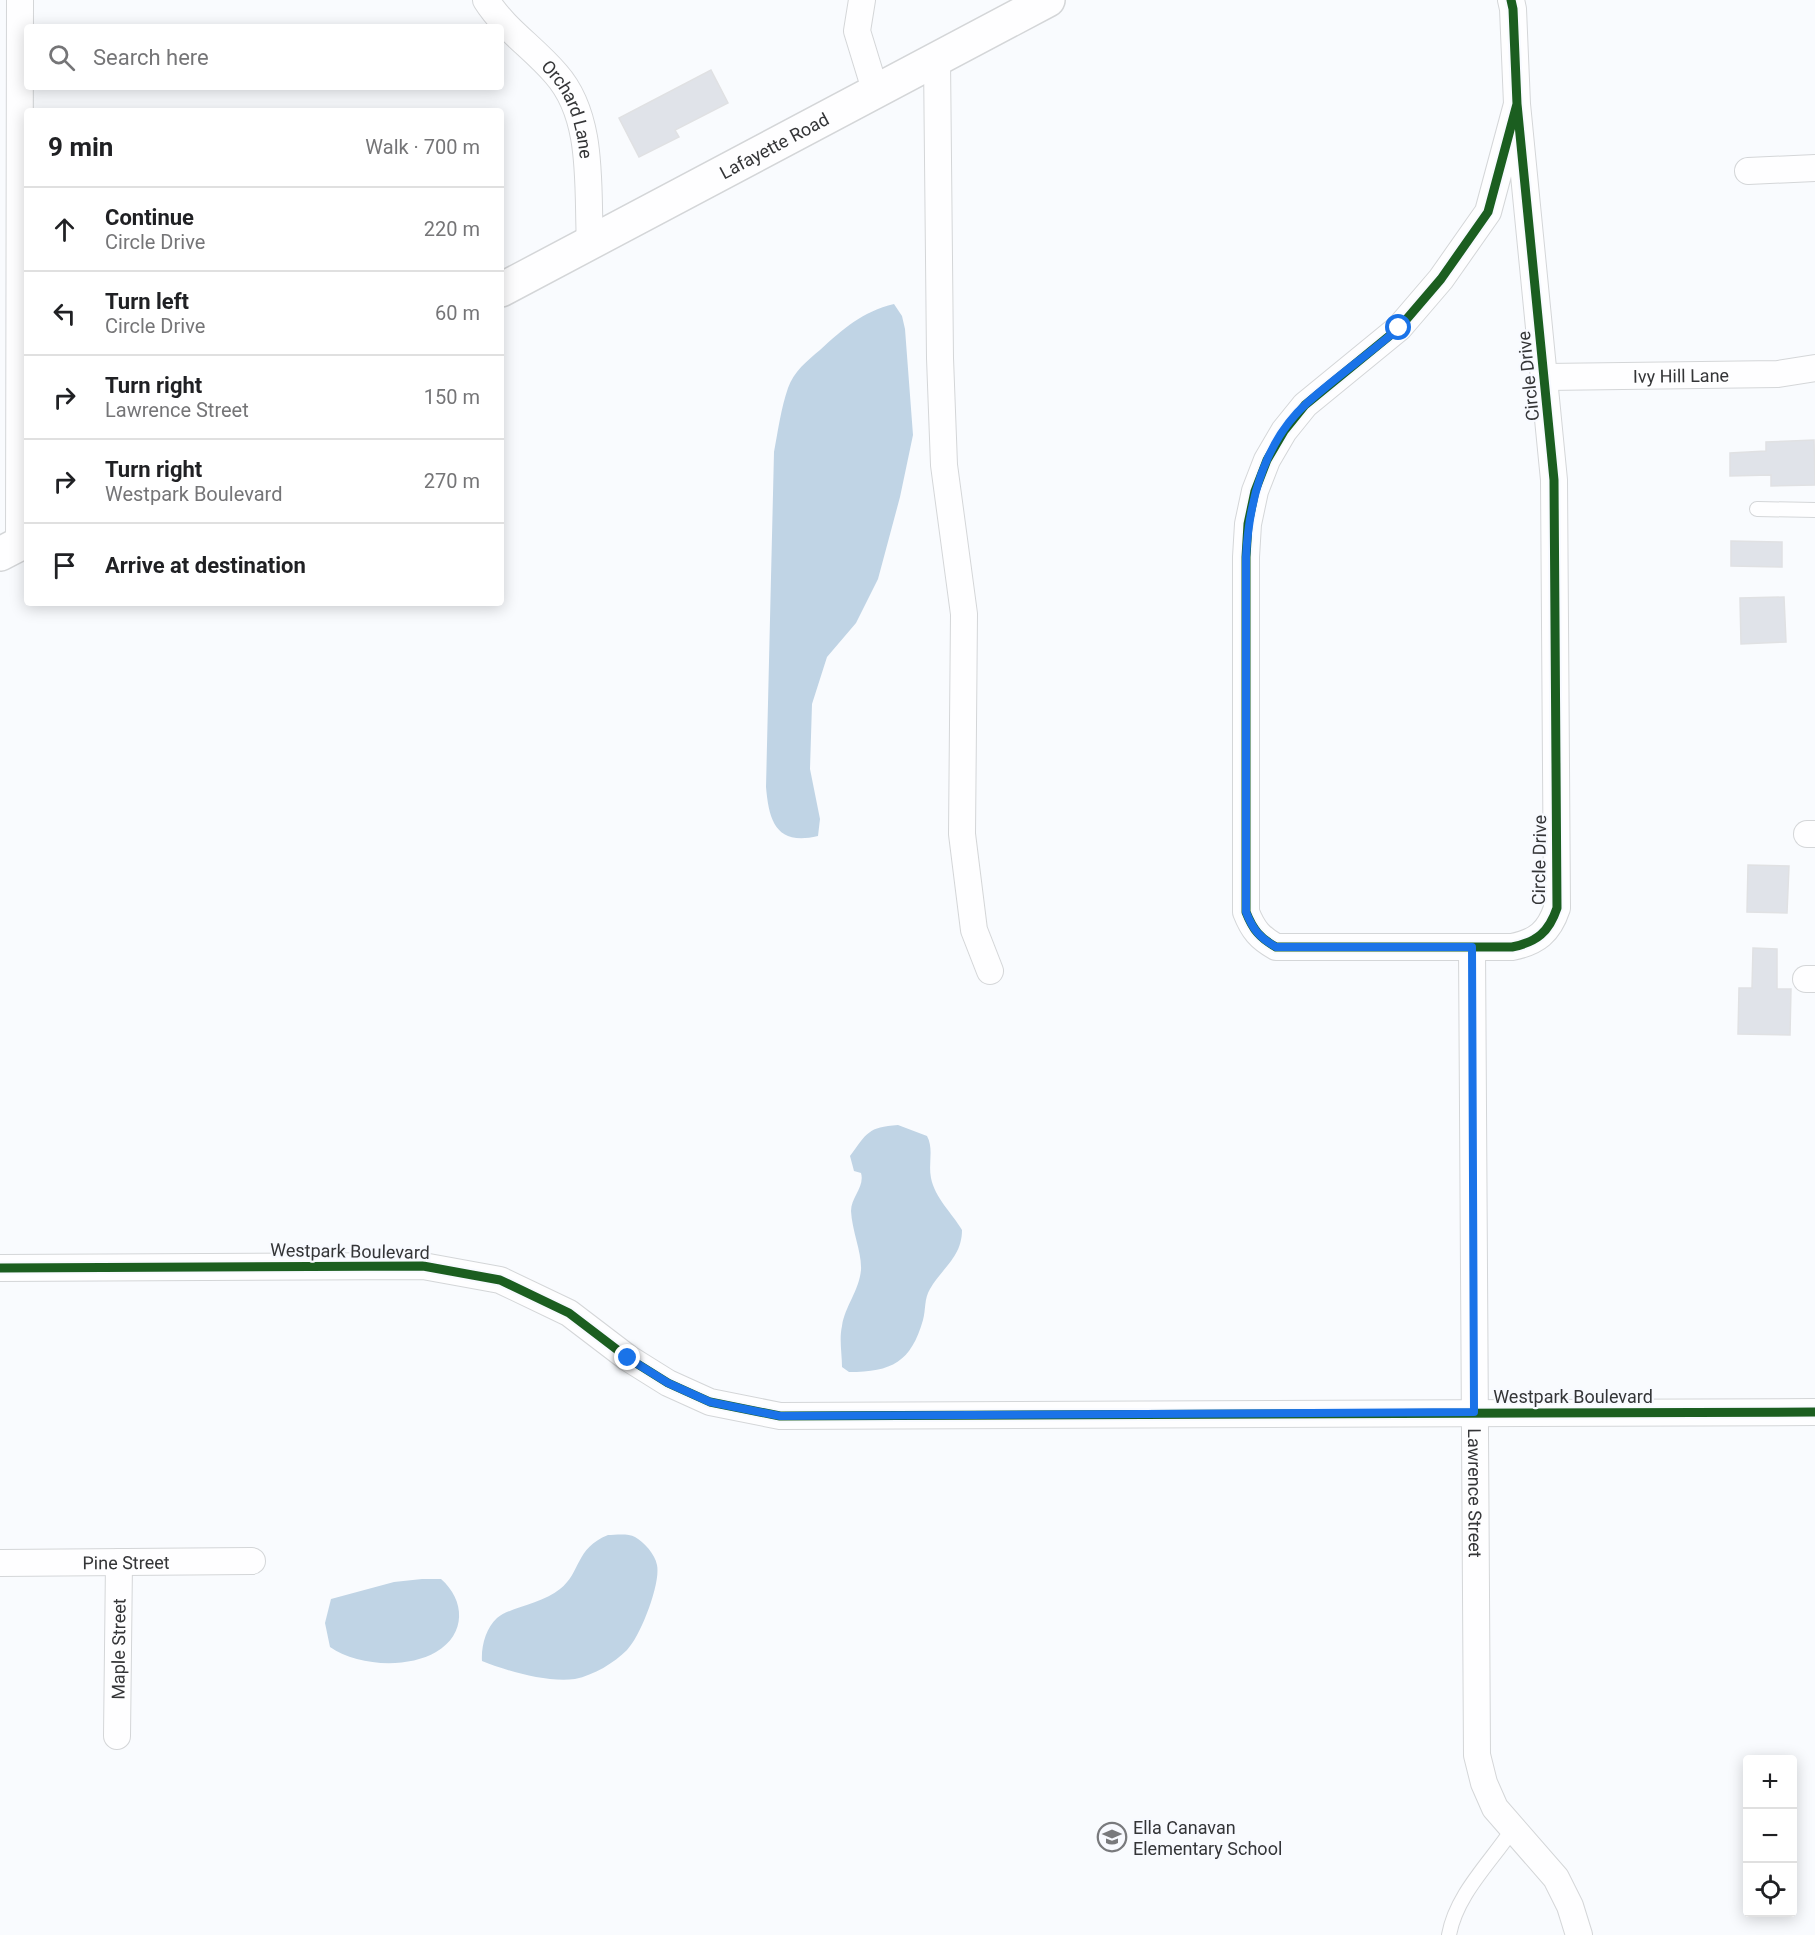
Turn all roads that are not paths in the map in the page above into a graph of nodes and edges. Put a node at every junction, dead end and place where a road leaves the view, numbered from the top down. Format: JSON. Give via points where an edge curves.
{"nodes":[{"id":1,"x":20,"y":0,"type":"edge"},
{"id":2,"x":486,"y":0,"type":"edge"},
{"id":3,"x":862,"y":0,"type":"edge"},
{"id":4,"x":1048,"y":0,"type":"edge"},
{"id":5,"x":1511,"y":0,"type":"edge"},
{"id":6,"x":503,"y":24,"type":"edge"},
{"id":7,"x":504,"y":26,"type":"edge"},
{"id":8,"x":938,"y":60,"type":"junction"},
{"id":9,"x":876,"y":93,"type":"junction"},
{"id":10,"x":1517,"y":104,"type":"junction"},
{"id":11,"x":1815,"y":168,"type":"edge"},
{"id":12,"x":1748,"y":171,"type":"dead end"},
{"id":13,"x":590,"y":243,"type":"junction"},
{"id":14,"x":504,"y":288,"type":"edge"},
{"id":15,"x":1815,"y":368,"type":"edge"},
{"id":16,"x":1546,"y":377,"type":"junction"},
{"id":17,"x":1757,"y":509,"type":"dead end"},
{"id":18,"x":1815,"y":510,"type":"edge"},
{"id":19,"x":15,"y":546,"type":"edge"},
{"id":20,"x":1472,"y":947,"type":"junction"},
{"id":21,"x":990,"y":971,"type":"dead end"},
{"id":22,"x":0,"y":1268,"type":"edge"},
{"id":23,"x":1474,"y":1412,"type":"junction"},
{"id":24,"x":1815,"y":1412,"type":"edge"},
{"id":25,"x":252,"y":1561,"type":"dead end"},
{"id":26,"x":119,"y":1562,"type":"junction"},
{"id":27,"x":0,"y":1563,"type":"edge"},
{"id":28,"x":117,"y":1736,"type":"dead end"},
{"id":29,"x":1512,"y":1830,"type":"junction"},
{"id":30,"x":1449,"y":1935,"type":"edge"},
{"id":31,"x":1579,"y":1935,"type":"edge"}],
"edges":[{"from":1,"to":19,"type":"street"},
{"from":2,"to":6,"type":"street","name":"Orchard Lane"},
{"from":3,"to":9,"type":"street","via":[[857,31]]},
{"from":4,"to":8,"type":"main road","name":"Lafayette Road"},
{"from":5,"to":10,"type":"street","name":"Circle Drive"},
{"from":7,"to":13,"type":"street","name":"Orchard Lane","via":[[539,55],[573,101],[582,126]]},
{"from":8,"to":9,"type":"main road","name":"Lafayette Road"},
{"from":8,"to":21,"type":"street","via":[[944,465],[964,614],[962,834],[974,930]]},
{"from":9,"to":13,"type":"main road","name":"Lafayette Road"},
{"from":10,"to":16,"type":"street","name":"Circle Drive"},
{"from":10,"to":20,"type":"street","name":"Circle Drive","via":[[1488,212],[1399,328],[1305,405],[1284,431],[1255,491],[1246,557],[1246,912],[1252,927],[1276,947]]},
{"from":11,"to":12,"type":"street"},
{"from":13,"to":14,"type":"main road","name":"Lafayette Road"},
{"from":15,"to":16,"type":"street","name":"Ivy Hill Lane","via":[[1778,374]]},
{"from":16,"to":20,"type":"street","name":"Circle Drive","via":[[1554,480],[1557,908],[1552,923],[1529,944]]},
{"from":17,"to":18,"type":"lane"},
{"from":20,"to":23,"type":"street","name":"Lawrence Street"},
{"from":22,"to":23,"type":"street","name":"Westpark Boulevard","via":[[423,1266],[500,1280],[569,1313],[668,1383],[710,1402],[780,1416]]},
{"from":23,"to":24,"type":"street","name":"Westpark Boulevard"},
{"from":23,"to":29,"type":"street","name":"Lawrence Street","via":[[1477,1755],[1495,1808]]},
{"from":25,"to":26,"type":"street","name":"Pine Street"},
{"from":26,"to":27,"type":"street","name":"Pine Street"},
{"from":26,"to":28,"type":"street","name":"Maple Street"},
{"from":29,"to":30,"type":"lane","via":[[1464,1896],[1452,1918]]},
{"from":29,"to":31,"type":"street","name":"Lawrence Street","via":[[1556,1878]]}]}
